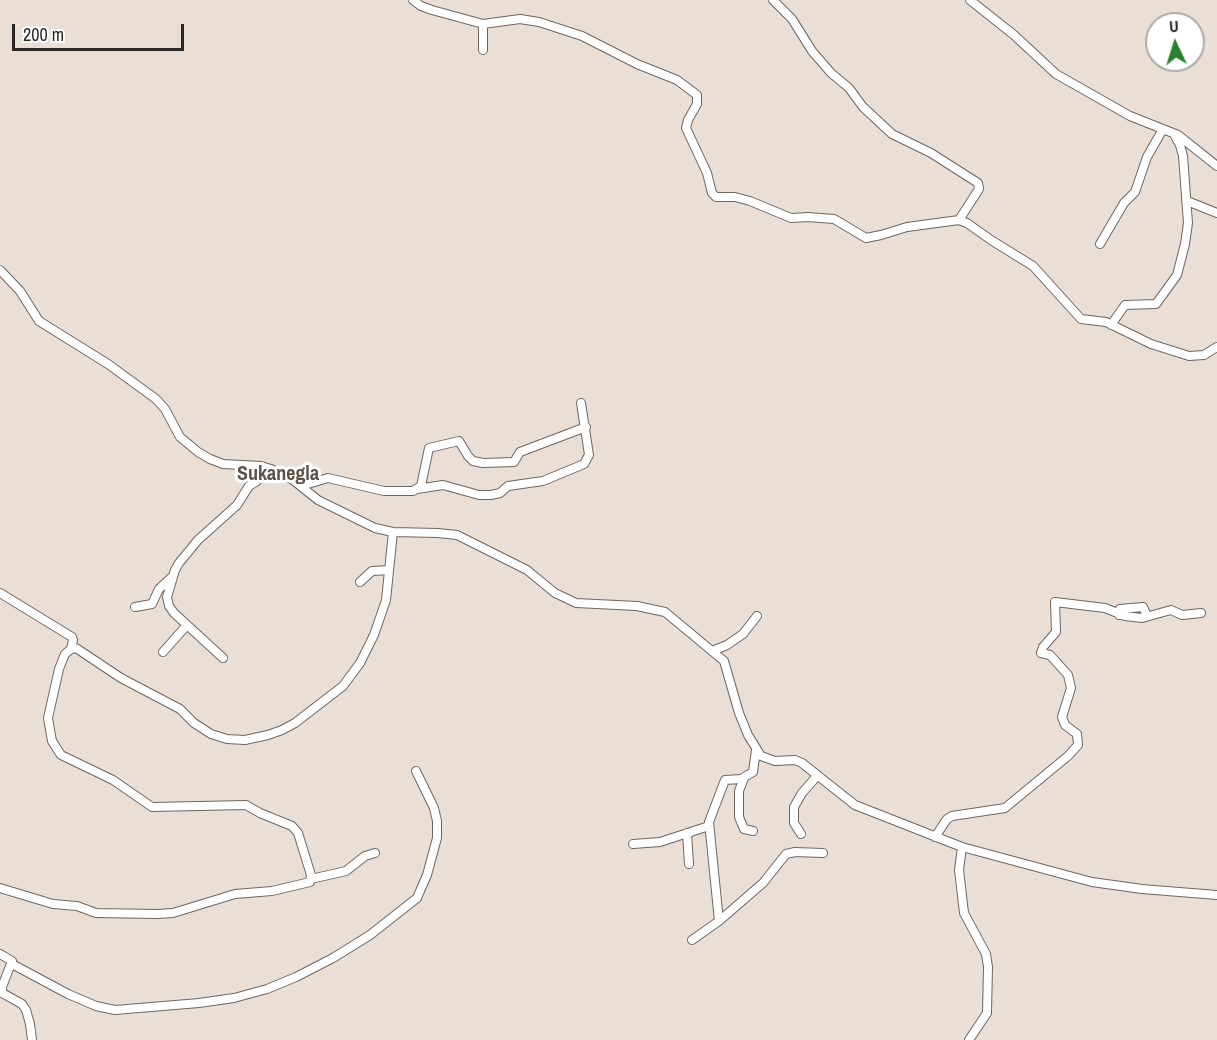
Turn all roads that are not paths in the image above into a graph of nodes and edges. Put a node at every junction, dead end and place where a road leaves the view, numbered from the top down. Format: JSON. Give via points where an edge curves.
{"nodes":[{"id":1,"x":413,"y":0,"type":"edge"},
{"id":2,"x":773,"y":0,"type":"edge"},
{"id":3,"x":970,"y":0,"type":"edge"},
{"id":4,"x":483,"y":24,"type":"junction"},
{"id":5,"x":483,"y":50,"type":"dead end"},
{"id":6,"x":1163,"y":129,"type":"junction"},
{"id":7,"x":1173,"y":133,"type":"junction"},
{"id":8,"x":1217,"y":166,"type":"edge"},
{"id":9,"x":1187,"y":201,"type":"junction"},
{"id":10,"x":1217,"y":213,"type":"edge"},
{"id":11,"x":959,"y":220,"type":"junction"},
{"id":12,"x":1100,"y":244,"type":"dead end"},
{"id":13,"x":0,"y":270,"type":"edge"},
{"id":14,"x":1111,"y":325,"type":"junction"},
{"id":15,"x":1217,"y":347,"type":"edge"},
{"id":16,"x":581,"y":403,"type":"dead end"},
{"id":17,"x":586,"y":427,"type":"junction"},
{"id":18,"x":261,"y":466,"type":"junction"},
{"id":19,"x":301,"y":486,"type":"junction"},
{"id":20,"x":417,"y":489,"type":"junction"},
{"id":21,"x":393,"y":532,"type":"junction"},
{"id":22,"x":389,"y":570,"type":"junction"},
{"id":23,"x":173,"y":575,"type":"junction"},
{"id":24,"x":360,"y":582,"type":"dead end"},
{"id":25,"x":0,"y":593,"type":"edge"},
{"id":26,"x":135,"y":608,"type":"dead end"},
{"id":27,"x":1202,"y":613,"type":"dead end"},
{"id":28,"x":757,"y":616,"type":"dead end"},
{"id":29,"x":187,"y":625,"type":"junction"},
{"id":30,"x":71,"y":649,"type":"junction"},
{"id":31,"x":712,"y":651,"type":"junction"},
{"id":32,"x":164,"y":652,"type":"dead end"},
{"id":33,"x":223,"y":658,"type":"dead end"},
{"id":34,"x":756,"y":750,"type":"junction"},
{"id":35,"x":416,"y":771,"type":"dead end"},
{"id":36,"x":817,"y":776,"type":"junction"},
{"id":37,"x":744,"y":778,"type":"junction"},
{"id":38,"x":708,"y":826,"type":"junction"},
{"id":39,"x":753,"y":831,"type":"dead end"},
{"id":40,"x":687,"y":833,"type":"junction"},
{"id":41,"x":801,"y":834,"type":"dead end"},
{"id":42,"x":935,"y":837,"type":"junction"},
{"id":43,"x":633,"y":844,"type":"dead end"},
{"id":44,"x":962,"y":847,"type":"junction"},
{"id":45,"x":375,"y":853,"type":"dead end"},
{"id":46,"x":823,"y":853,"type":"dead end"},
{"id":47,"x":689,"y":864,"type":"dead end"},
{"id":48,"x":311,"y":879,"type":"junction"},
{"id":49,"x":0,"y":888,"type":"edge"},
{"id":50,"x":1217,"y":895,"type":"edge"},
{"id":51,"x":719,"y":921,"type":"junction"},
{"id":52,"x":692,"y":940,"type":"dead end"},
{"id":53,"x":0,"y":954,"type":"edge"},
{"id":54,"x":12,"y":964,"type":"junction"},
{"id":55,"x":32,"y":1040,"type":"edge"},
{"id":56,"x":969,"y":1040,"type":"edge"}],
"edges":[{"from":1,"to":4,"type":"street","via":[[432,10]]},
{"from":2,"to":11,"type":"street","via":[[792,19],[831,73],[892,134],[978,183],[979,189]]},
{"from":3,"to":6,"type":"street","via":[[1056,74]]},
{"from":4,"to":5,"type":"street"},
{"from":4,"to":11,"type":"street","via":[[520,19],[539,22],[582,36],[677,80],[696,93],[698,101],[686,128],[716,197],[750,201],[791,218],[834,219],[866,238],[907,227]]},
{"from":6,"to":7,"type":"street"},
{"from":6,"to":12,"type":"street","via":[[1147,157],[1135,192]]},
{"from":7,"to":8,"type":"street"},
{"from":7,"to":9,"type":"street","via":[[1181,148]]},
{"from":9,"to":10,"type":"street"},
{"from":9,"to":14,"type":"street","via":[[1187,233],[1174,281],[1156,304],[1124,306]]},
{"from":11,"to":14,"type":"street","via":[[1033,266],[1081,319]]},
{"from":13,"to":18,"type":"street","via":[[20,291],[39,321],[156,399],[180,437],[198,452],[223,464]]},
{"from":14,"to":15,"type":"street","via":[[1189,356],[1204,355]]},
{"from":16,"to":17,"type":"street"},
{"from":17,"to":20,"type":"street","via":[[587,461],[543,481],[508,486],[500,493],[484,495],[443,485]]},
{"from":17,"to":20,"type":"street","via":[[520,452],[514,462],[474,461],[459,441],[429,448]]},
{"from":18,"to":19,"type":"street"},
{"from":18,"to":23,"type":"street","via":[[255,482],[234,508],[198,540]]},
{"from":19,"to":20,"type":"street","via":[[328,478],[392,492]]},
{"from":19,"to":21,"type":"street","via":[[318,500],[375,528]]},
{"from":21,"to":22,"type":"street"},
{"from":21,"to":31,"type":"street","via":[[457,535],[527,570],[555,593],[576,603],[637,606],[665,612]]},
{"from":22,"to":24,"type":"street","via":[[372,571]]},
{"from":22,"to":30,"type":"street","via":[[383,608],[356,670],[343,687],[295,723],[268,735],[245,740],[211,734],[180,709],[121,678],[80,650]]},
{"from":23,"to":26,"type":"street","via":[[159,589],[152,604]]},
{"from":23,"to":29,"type":"street","via":[[167,597],[169,606]]},
{"from":25,"to":30,"type":"street","via":[[72,637]]},
{"from":27,"to":42,"type":"street","via":[[1182,615],[1173,610],[1142,618],[1119,615],[1105,608],[1054,603],[1056,632],[1041,652],[1050,655],[1068,675],[1071,688],[1063,721],[1077,734],[1078,745],[1005,808],[952,816]]},
{"from":28,"to":31,"type":"street","via":[[743,634]]},
{"from":29,"to":32,"type":"street"},
{"from":29,"to":33,"type":"street"},
{"from":30,"to":48,"type":"street","via":[[60,664],[48,718],[57,752],[98,771],[152,807],[246,805],[292,826],[298,833]]},
{"from":31,"to":34,"type":"street","via":[[726,664],[739,713]]},
{"from":34,"to":36,"type":"street","via":[[768,760],[795,760]]},
{"from":34,"to":37,"type":"street","via":[[754,771]]},
{"from":35,"to":54,"type":"street","via":[[437,821],[437,838],[422,889],[410,906],[370,934],[296,977],[234,998],[115,1010],[68,994]]},
{"from":36,"to":41,"type":"street","via":[[794,807],[794,823]]},
{"from":36,"to":42,"type":"street","via":[[855,805]]},
{"from":37,"to":38,"type":"street","via":[[725,780]]},
{"from":37,"to":39,"type":"street","via":[[739,791],[739,817],[744,829]]},
{"from":38,"to":40,"type":"street"},
{"from":38,"to":51,"type":"street"},
{"from":40,"to":43,"type":"street","via":[[660,842]]},
{"from":40,"to":47,"type":"street"},
{"from":42,"to":44,"type":"street"},
{"from":44,"to":50,"type":"street","via":[[1092,882]]},
{"from":44,"to":56,"type":"street","via":[[959,866],[963,907],[986,954],[988,967],[987,1013]]},
{"from":45,"to":48,"type":"street","via":[[346,871]]},
{"from":46,"to":51,"type":"street","via":[[786,854],[769,878]]},
{"from":48,"to":49,"type":"street","via":[[308,884],[236,894],[157,914],[96,913]]},
{"from":51,"to":52,"type":"street"},
{"from":53,"to":54,"type":"street","via":[[11,959]]},
{"from":54,"to":55,"type":"street","via":[[1,990],[26,1010]]}]}
